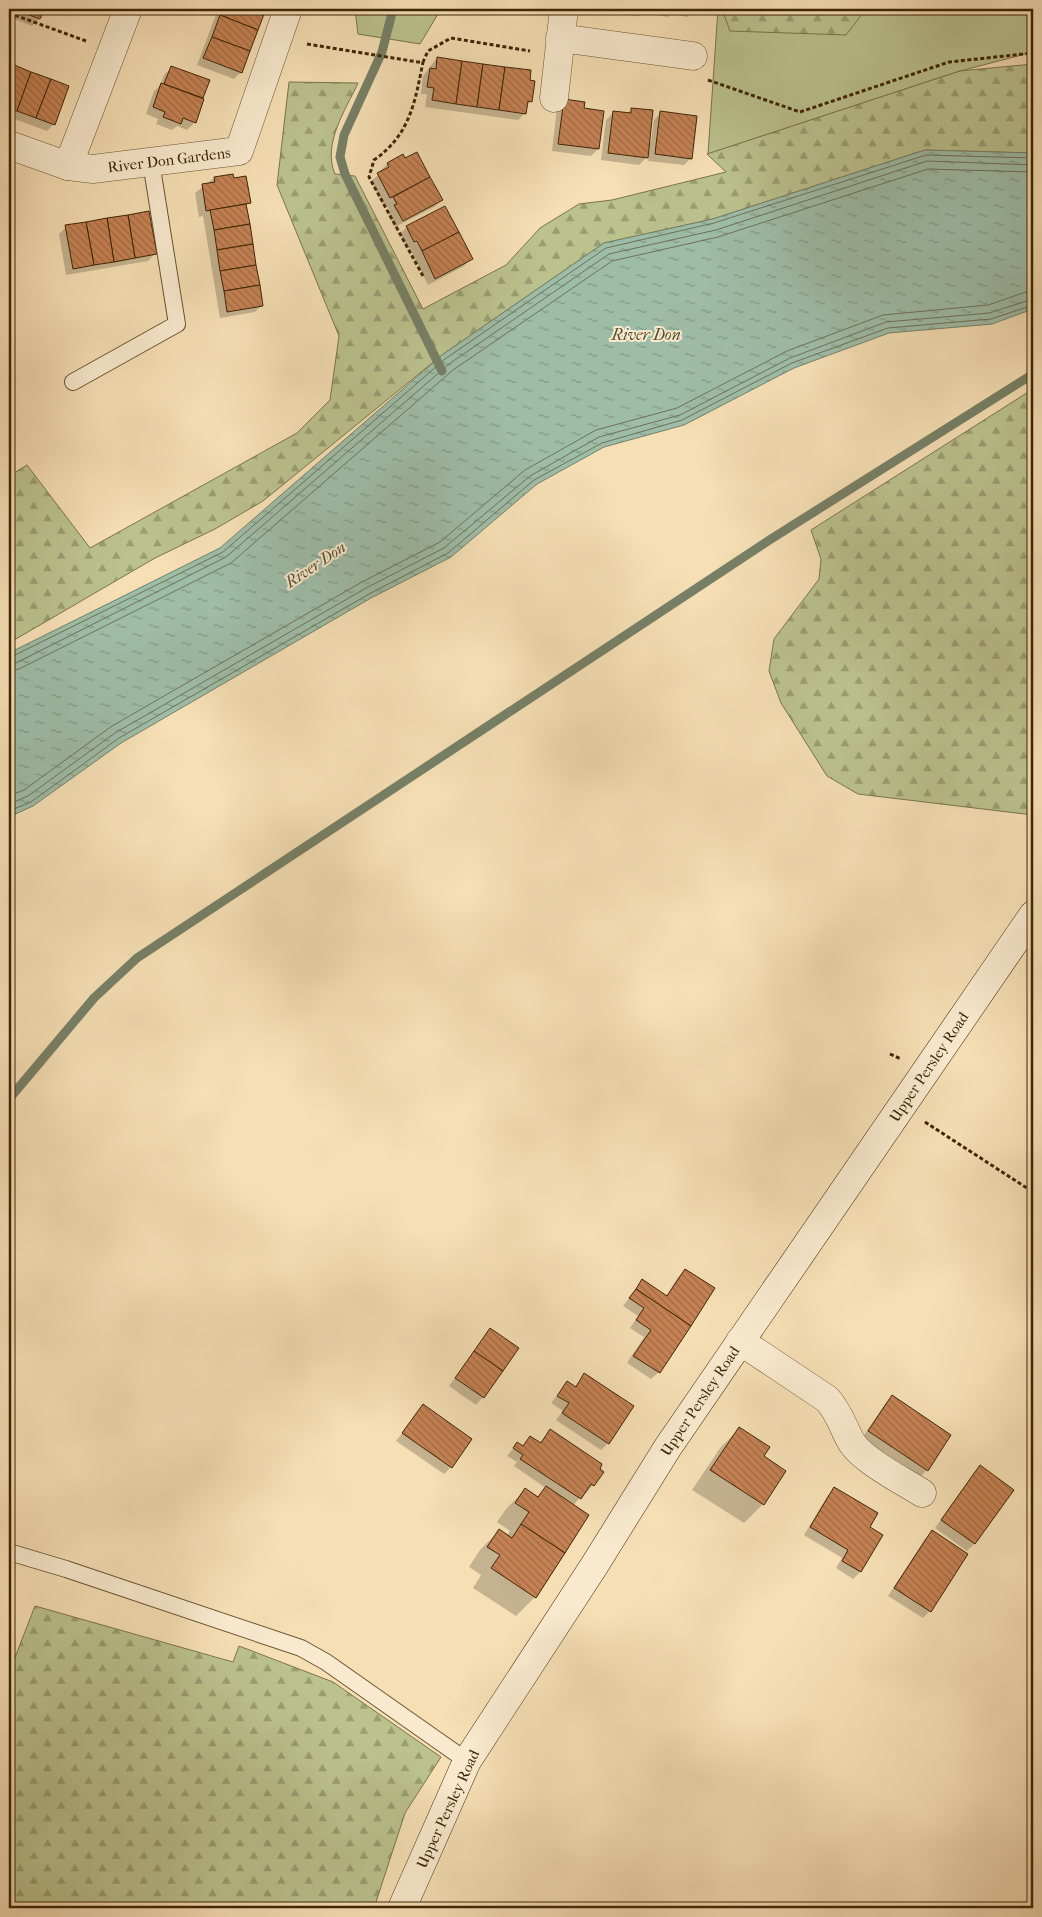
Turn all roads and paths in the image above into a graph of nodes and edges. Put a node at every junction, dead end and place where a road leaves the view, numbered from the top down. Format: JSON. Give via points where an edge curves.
{"nodes":[{"id":1,"x":128,"y":9,"type":"edge"},
{"id":2,"x":288,"y":9,"type":"edge"},
{"id":3,"x":564,"y":9,"type":"edge"},
{"id":4,"x":9,"y":13,"type":"edge"},
{"id":5,"x":560,"y":38,"type":"junction"},
{"id":6,"x":334,"y":49,"type":"dead end"},
{"id":7,"x":112,"y":51,"type":"junction"},
{"id":8,"x":1033,"y":53,"type":"edge"},
{"id":9,"x":693,"y":56,"type":"joint"},
{"id":10,"x":423,"y":62,"type":"junction"},
{"id":11,"x":557,"y":71,"type":"junction"},
{"id":12,"x":554,"y":98,"type":"dead end"},
{"id":13,"x":9,"y":145,"type":"edge"},
{"id":14,"x":151,"y":162,"type":"junction"},
{"id":15,"x":68,"y":166,"type":"junction"},
{"id":16,"x":422,"y":276,"type":"dead end"},
{"id":17,"x":73,"y":382,"type":"dead end"},
{"id":18,"x":1033,"y":915,"type":"edge"},
{"id":19,"x":901,"y":1107,"type":"junction"},
{"id":20,"x":1033,"y":1192,"type":"edge"},
{"id":21,"x":740,"y":1342,"type":"junction"},
{"id":22,"x":922,"y":1493,"type":"dead end"},
{"id":23,"x":9,"y":1552,"type":"edge"},
{"id":24,"x":467,"y":1761,"type":"junction"},
{"id":25,"x":402,"y":1908,"type":"edge"}],
"edges":[{"from":1,"to":7,"type":"street"},
{"from":2,"to":14,"type":"street","name":"River Don Gardens","via":[[239,151]]},
{"from":3,"to":5,"type":"street"},
{"from":4,"to":7,"type":"path"},
{"from":5,"to":9,"type":"street"},
{"from":5,"to":11,"type":"street"},
{"from":6,"to":10,"type":"path"},
{"from":7,"to":15,"type":"street"},
{"from":8,"to":9,"type":"path","via":[[948,62],[800,112],[688,74]]},
{"from":10,"to":11,"type":"path","via":[[428,51],[451,38],[526,49],[534,52],[540,69]]},
{"from":10,"to":16,"type":"path","via":[[410,119],[386,152],[374,160],[369,177]]},
{"from":11,"to":12,"type":"street"},
{"from":13,"to":15,"type":"street","name":"River Don Gardens"},
{"from":14,"to":15,"type":"street","name":"River Don Gardens","via":[[93,169]]},
{"from":14,"to":17,"type":"lane","via":[[177,324]]},
{"from":18,"to":19,"type":"street","name":"Upper Persley Road"},
{"from":19,"to":20,"type":"path"},
{"from":19,"to":21,"type":"street","name":"Upper Persley Road"},
{"from":21,"to":22,"type":"street","via":[[827,1399],[836,1409],[852,1444],[865,1457]]},
{"from":21,"to":24,"type":"street","name":"Upper Persley Road","via":[[668,1447]]},
{"from":23,"to":24,"type":"lane","via":[[301,1648]]},
{"from":24,"to":25,"type":"street","name":"Upper Persley Road"}]}
